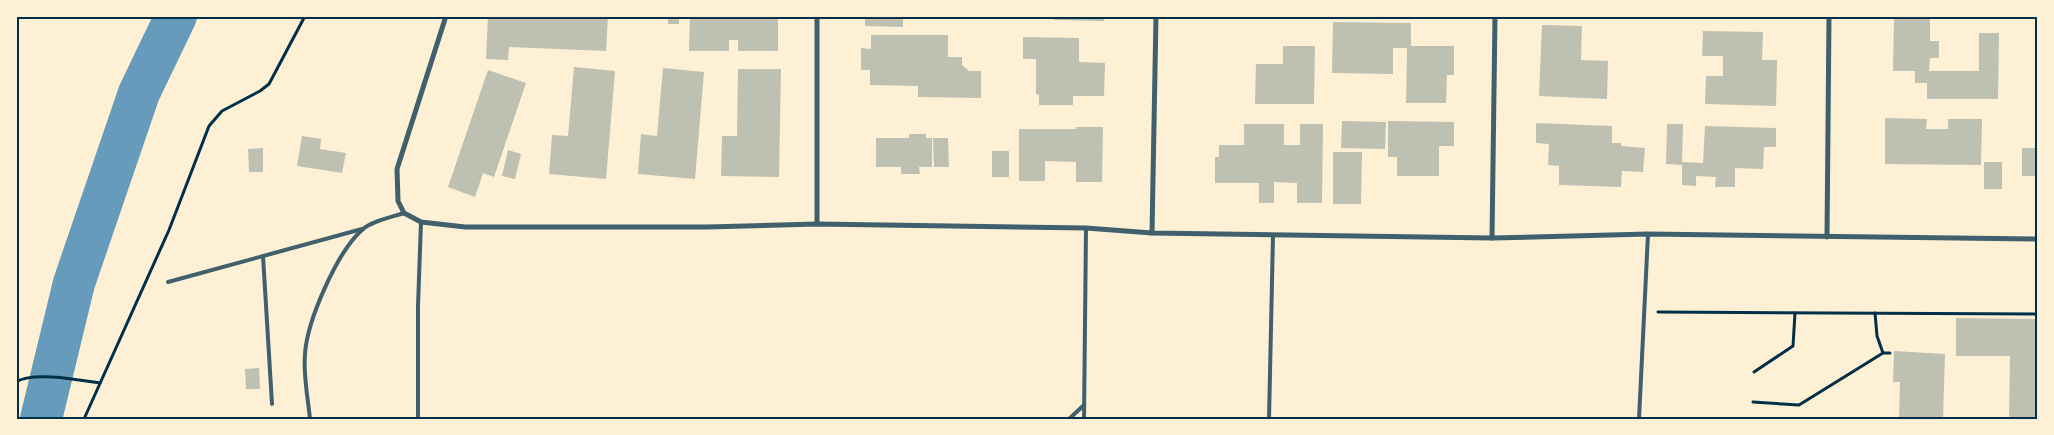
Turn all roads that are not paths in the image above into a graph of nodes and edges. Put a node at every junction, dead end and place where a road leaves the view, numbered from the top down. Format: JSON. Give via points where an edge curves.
{"nodes":[{"id":1,"x":446,"y":16,"type":"edge"},
{"id":2,"x":817,"y":16,"type":"edge"},
{"id":3,"x":1156,"y":16,"type":"edge"},
{"id":4,"x":1494,"y":16,"type":"edge"},
{"id":5,"x":1829,"y":16,"type":"edge"},
{"id":6,"x":404,"y":213,"type":"junction"},
{"id":7,"x":421,"y":222,"type":"junction"},
{"id":8,"x":817,"y":224,"type":"junction"},
{"id":9,"x":1086,"y":228,"type":"junction"},
{"id":10,"x":362,"y":229,"type":"junction"},
{"id":11,"x":1152,"y":233,"type":"junction"},
{"id":12,"x":1648,"y":234,"type":"junction"},
{"id":13,"x":1273,"y":235,"type":"junction"},
{"id":14,"x":1827,"y":237,"type":"junction"},
{"id":15,"x":1492,"y":238,"type":"junction"},
{"id":16,"x":2038,"y":238,"type":"edge"},
{"id":17,"x":263,"y":256,"type":"junction"},
{"id":18,"x":168,"y":282,"type":"dead end"},
{"id":19,"x":272,"y":404,"type":"dead end"},
{"id":20,"x":1084,"y":405,"type":"junction"},
{"id":21,"x":310,"y":419,"type":"edge"},
{"id":22,"x":418,"y":419,"type":"edge"},
{"id":23,"x":1069,"y":419,"type":"edge"},
{"id":24,"x":1084,"y":419,"type":"edge"},
{"id":25,"x":1269,"y":419,"type":"edge"},
{"id":26,"x":1639,"y":419,"type":"edge"}],
"edges":[{"from":1,"to":6,"type":"street","via":[[397,169],[398,201]]},
{"from":2,"to":8,"type":"street"},
{"from":3,"to":11,"type":"street"},
{"from":4,"to":15,"type":"street"},
{"from":5,"to":14,"type":"street"},
{"from":6,"to":7,"type":"street"},
{"from":6,"to":10,"type":"lane"},
{"from":7,"to":8,"type":"street","via":[[464,227]]},
{"from":7,"to":22,"type":"lane"},
{"from":8,"to":9,"type":"street"},
{"from":9,"to":11,"type":"street"},
{"from":9,"to":20,"type":"lane"},
{"from":10,"to":17,"type":"lane"},
{"from":10,"to":21,"type":"lane","via":[[338,262],[309,327],[305,371]]},
{"from":11,"to":13,"type":"street"},
{"from":12,"to":14,"type":"street"},
{"from":12,"to":15,"type":"street"},
{"from":12,"to":26,"type":"lane"},
{"from":13,"to":15,"type":"street"},
{"from":13,"to":25,"type":"lane"},
{"from":14,"to":16,"type":"street"},
{"from":17,"to":18,"type":"lane"},
{"from":17,"to":19,"type":"lane"},
{"from":20,"to":23,"type":"lane"},
{"from":20,"to":24,"type":"lane"}]}
